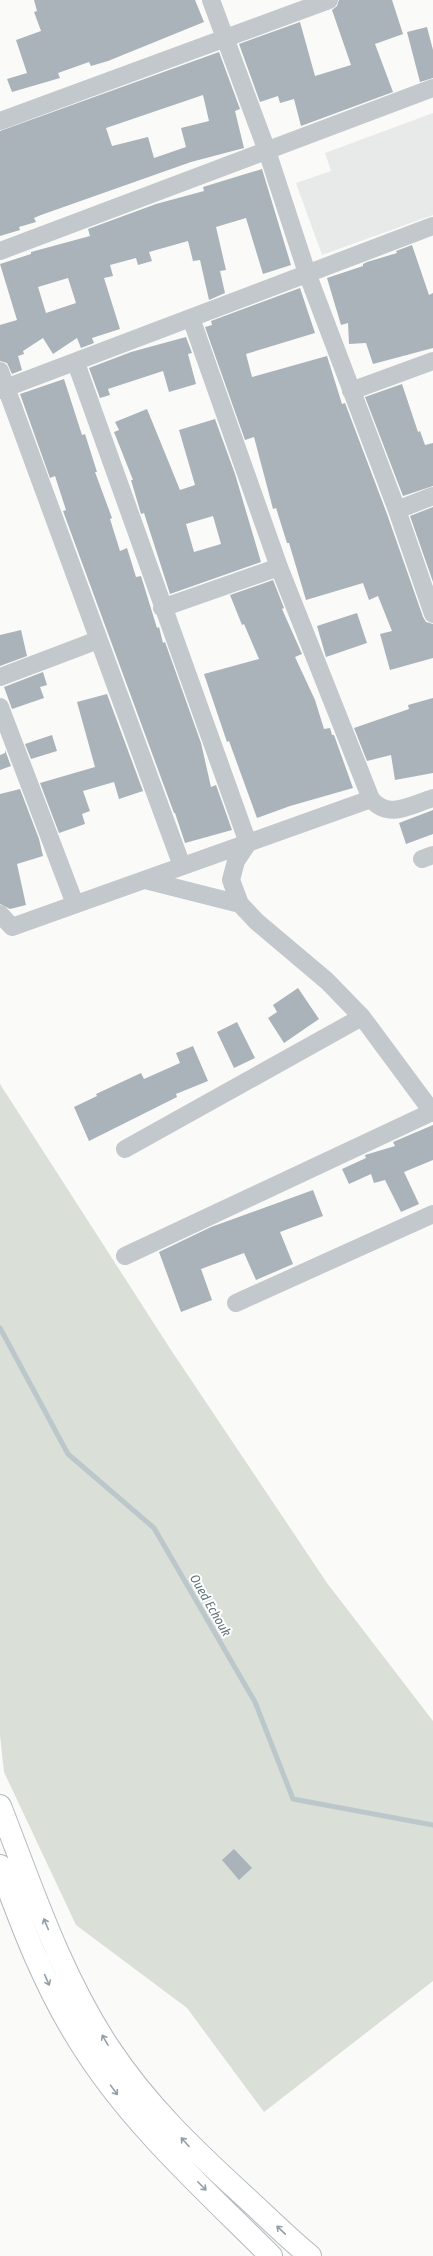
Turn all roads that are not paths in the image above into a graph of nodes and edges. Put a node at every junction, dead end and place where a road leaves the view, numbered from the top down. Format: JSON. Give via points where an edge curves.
{"nodes":[{"id":1,"x":211,"y":0,"type":"edge"},
{"id":2,"x":329,"y":0,"type":"edge"},
{"id":3,"x":226,"y":39,"type":"junction"},
{"id":4,"x":433,"y":88,"type":"edge"},
{"id":5,"x":0,"y":121,"type":"edge"},
{"id":6,"x":267,"y":151,"type":"junction"},
{"id":7,"x":433,"y":226,"type":"edge"},
{"id":8,"x":0,"y":251,"type":"edge"},
{"id":9,"x":307,"y":273,"type":"junction"},
{"id":10,"x":191,"y":318,"type":"junction"},
{"id":11,"x":433,"y":361,"type":"edge"},
{"id":12,"x":76,"y":363,"type":"junction"},
{"id":13,"x":2,"y":383,"type":"edge"},
{"id":14,"x":351,"y":391,"type":"junction"},
{"id":15,"x":433,"y":496,"type":"edge"},
{"id":16,"x":397,"y":510,"type":"junction"},
{"id":17,"x":279,"y":567,"type":"junction"},
{"id":18,"x":162,"y":608,"type":"junction"},
{"id":19,"x":433,"y":614,"type":"edge"},
{"id":20,"x":98,"y":640,"type":"junction"},
{"id":21,"x":0,"y":677,"type":"edge"},
{"id":22,"x":0,"y":707,"type":"edge"},
{"id":23,"x":433,"y":798,"type":"edge"},
{"id":24,"x":371,"y":799,"type":"junction"},
{"id":25,"x":248,"y":843,"type":"junction"},
{"id":26,"x":182,"y":866,"type":"junction"},
{"id":27,"x":145,"y":880,"type":"junction"},
{"id":28,"x":75,"y":904,"type":"junction"},
{"id":29,"x":240,"y":904,"type":"junction"},
{"id":30,"x":0,"y":914,"type":"edge"},
{"id":31,"x":362,"y":1017,"type":"junction"},
{"id":32,"x":433,"y":1113,"type":"edge"},
{"id":33,"x":125,"y":1149,"type":"dead end"},
{"id":34,"x":433,"y":1214,"type":"edge"},
{"id":35,"x":125,"y":1256,"type":"dead end"},
{"id":36,"x":236,"y":1303,"type":"dead end"},
{"id":37,"x":0,"y":1806,"type":"edge"},
{"id":38,"x":0,"y":1866,"type":"edge"},
{"id":39,"x":271,"y":2256,"type":"edge"},
{"id":40,"x":310,"y":2256,"type":"edge"}],
"edges":[{"from":1,"to":3,"type":"street"},
{"from":2,"to":3,"type":"street"},
{"from":3,"to":5,"type":"street"},
{"from":3,"to":6,"type":"street"},
{"from":4,"to":6,"type":"street"},
{"from":6,"to":8,"type":"street"},
{"from":6,"to":9,"type":"street"},
{"from":7,"to":9,"type":"street"},
{"from":9,"to":10,"type":"street"},
{"from":9,"to":14,"type":"street"},
{"from":10,"to":12,"type":"street"},
{"from":10,"to":17,"type":"street"},
{"from":11,"to":14,"type":"street"},
{"from":12,"to":13,"type":"street"},
{"from":12,"to":18,"type":"street"},
{"from":13,"to":20,"type":"street"},
{"from":14,"to":16,"type":"street"},
{"from":15,"to":16,"type":"street"},
{"from":16,"to":19,"type":"street"},
{"from":17,"to":18,"type":"street"},
{"from":17,"to":24,"type":"street"},
{"from":18,"to":25,"type":"street"},
{"from":20,"to":21,"type":"street"},
{"from":20,"to":26,"type":"street"},
{"from":22,"to":28,"type":"street"},
{"from":23,"to":24,"type":"street","via":[[388,811],[379,808]]},
{"from":24,"to":25,"type":"street"},
{"from":25,"to":26,"type":"street"},
{"from":25,"to":29,"type":"street","via":[[236,861],[231,880]]},
{"from":26,"to":27,"type":"street"},
{"from":27,"to":28,"type":"street"},
{"from":27,"to":29,"type":"street"},
{"from":28,"to":30,"type":"street","via":[[12,927]]},
{"from":29,"to":31,"type":"street"},
{"from":31,"to":32,"type":"street"},
{"from":31,"to":33,"type":"street"},
{"from":32,"to":35,"type":"street"},
{"from":34,"to":36,"type":"street"},
{"from":40,"to":37,"type":"street","one_way":true,"via":[[190,2147],[144,2096],[109,2048],[46,1926]]},
{"from":38,"to":39,"type":"street","one_way":true,"via":[[22,1925],[54,1995],[80,2042],[124,2103]]}]}
